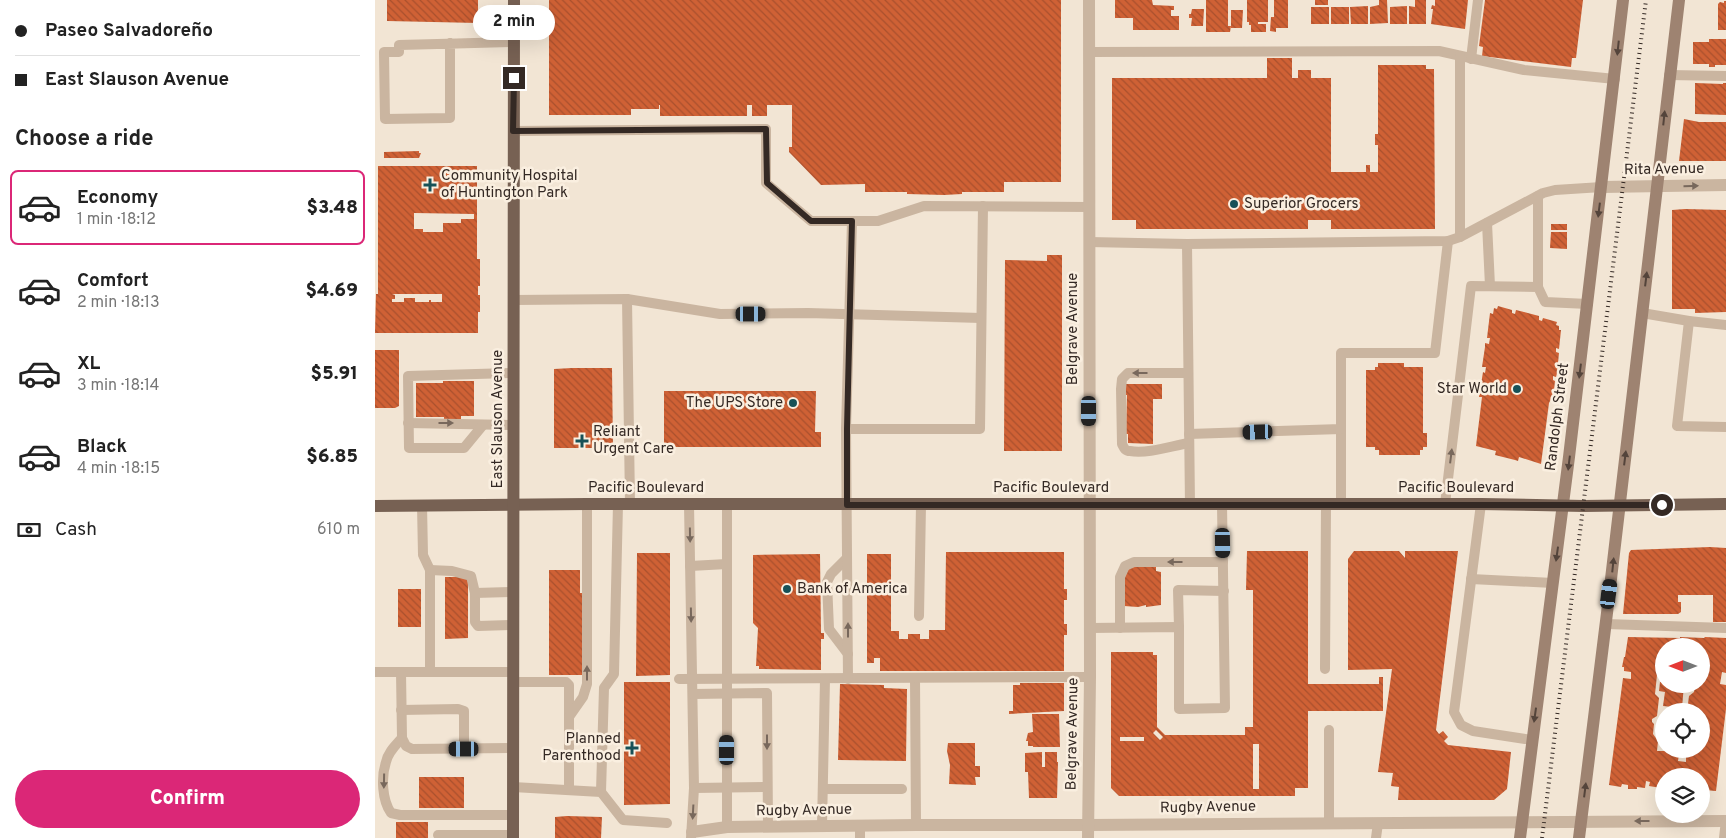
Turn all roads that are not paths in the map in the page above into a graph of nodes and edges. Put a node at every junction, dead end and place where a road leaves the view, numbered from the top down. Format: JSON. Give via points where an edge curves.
{"nodes":[{"id":1,"x":514,"y":0,"type":"edge"},
{"id":2,"x":1089,"y":0,"type":"edge"},
{"id":3,"x":1478,"y":0,"type":"edge"},
{"id":4,"x":1623,"y":0,"type":"edge"},
{"id":5,"x":1679,"y":0,"type":"edge"},
{"id":6,"x":514,"y":42,"type":"junction"},
{"id":7,"x":450,"y":43,"type":"junction"},
{"id":8,"x":380,"y":52,"type":"edge"},
{"id":9,"x":1089,"y":52,"type":"junction"},
{"id":10,"x":1460,"y":56,"type":"junction"},
{"id":11,"x":1471,"y":59,"type":"junction"},
{"id":12,"x":1669,"y":75,"type":"junction"},
{"id":13,"x":1726,"y":76,"type":"edge"},
{"id":14,"x":1615,"y":80,"type":"junction"},
{"id":15,"x":380,"y":86,"type":"edge"},
{"id":16,"x":513,"y":131,"type":"junction"},
{"id":17,"x":1657,"y":186,"type":"junction"},
{"id":18,"x":1726,"y":186,"type":"edge"},
{"id":19,"x":1602,"y":187,"type":"junction"},
{"id":20,"x":1538,"y":196,"type":"junction"},
{"id":21,"x":983,"y":206,"type":"junction"},
{"id":22,"x":1089,"y":207,"type":"junction"},
{"id":23,"x":852,"y":221,"type":"junction"},
{"id":24,"x":1487,"y":223,"type":"junction"},
{"id":25,"x":1460,"y":237,"type":"junction"},
{"id":26,"x":1448,"y":241,"type":"junction"},
{"id":27,"x":1089,"y":242,"type":"junction"},
{"id":28,"x":1187,"y":244,"type":"junction"},
{"id":29,"x":1490,"y":286,"type":"junction"},
{"id":30,"x":1538,"y":287,"type":"junction"},
{"id":31,"x":514,"y":300,"type":"junction"},
{"id":32,"x":627,"y":300,"type":"junction"},
{"id":33,"x":1588,"y":304,"type":"junction"},
{"id":34,"x":1641,"y":313,"type":"junction"},
{"id":35,"x":851,"y":314,"type":"junction"},
{"id":36,"x":981,"y":318,"type":"junction"},
{"id":37,"x":1689,"y":322,"type":"junction"},
{"id":38,"x":1726,"y":325,"type":"edge"},
{"id":39,"x":514,"y":373,"type":"junction"},
{"id":40,"x":1188,"y":373,"type":"junction"},
{"id":41,"x":408,"y":423,"type":"junction"},
{"id":42,"x":483,"y":425,"type":"junction"},
{"id":43,"x":514,"y":425,"type":"junction"},
{"id":44,"x":1726,"y":427,"type":"edge"},
{"id":45,"x":847,"y":429,"type":"junction"},
{"id":46,"x":1341,"y":429,"type":"junction"},
{"id":47,"x":1189,"y":438,"type":"junction"},
{"id":48,"x":515,"y":504,"type":"junction"},
{"id":49,"x":587,"y":504,"type":"junction"},
{"id":50,"x":624,"y":504,"type":"junction"},
{"id":51,"x":689,"y":504,"type":"junction"},
{"id":52,"x":727,"y":504,"type":"junction"},
{"id":53,"x":1223,"y":504,"type":"junction"},
{"id":54,"x":1326,"y":504,"type":"junction"},
{"id":55,"x":1341,"y":504,"type":"junction"},
{"id":56,"x":1445,"y":504,"type":"junction"},
{"id":57,"x":1481,"y":504,"type":"junction"},
{"id":58,"x":1726,"y":504,"type":"edge"},
{"id":59,"x":422,"y":505,"type":"junction"},
{"id":60,"x":847,"y":505,"type":"junction"},
{"id":61,"x":921,"y":505,"type":"junction"},
{"id":62,"x":1090,"y":505,"type":"junction"},
{"id":63,"x":1189,"y":505,"type":"junction"},
{"id":64,"x":1563,"y":505,"type":"junction"},
{"id":65,"x":375,"y":506,"type":"edge"},
{"id":66,"x":1619,"y":506,"type":"junction"},
{"id":67,"x":847,"y":558,"type":"junction"},
{"id":68,"x":1223,"y":562,"type":"junction"},
{"id":69,"x":727,"y":564,"type":"junction"},
{"id":70,"x":691,"y":566,"type":"junction"},
{"id":71,"x":430,"y":570,"type":"junction"},
{"id":72,"x":1471,"y":579,"type":"junction"},
{"id":73,"x":1553,"y":583,"type":"junction"},
{"id":74,"x":1224,"y":591,"type":"junction"},
{"id":75,"x":514,"y":592,"type":"junction"},
{"id":76,"x":475,"y":593,"type":"junction"},
{"id":77,"x":919,"y":616,"type":"dead end"},
{"id":78,"x":1606,"y":624,"type":"junction"},
{"id":79,"x":513,"y":625,"type":"junction"},
{"id":80,"x":1179,"y":627,"type":"junction"},
{"id":81,"x":1090,"y":628,"type":"junction"},
{"id":82,"x":1120,"y":628,"type":"junction"},
{"id":83,"x":1726,"y":628,"type":"edge"},
{"id":84,"x":848,"y":654,"type":"junction"},
{"id":85,"x":1325,"y":669,"type":"dead end"},
{"id":86,"x":375,"y":672,"type":"edge"},
{"id":87,"x":401,"y":672,"type":"junction"},
{"id":88,"x":430,"y":672,"type":"junction"},
{"id":89,"x":514,"y":677,"type":"junction"},
{"id":90,"x":1090,"y":677,"type":"junction"},
{"id":91,"x":915,"y":678,"type":"junction"},
{"id":92,"x":679,"y":679,"type":"dead end"},
{"id":93,"x":693,"y":679,"type":"junction"},
{"id":94,"x":727,"y":679,"type":"junction"},
{"id":95,"x":825,"y":679,"type":"junction"},
{"id":96,"x":848,"y":679,"type":"junction"},
{"id":97,"x":727,"y":693,"type":"junction"},
{"id":98,"x":693,"y":694,"type":"junction"},
{"id":99,"x":401,"y":710,"type":"junction"},
{"id":100,"x":569,"y":717,"type":"junction"},
{"id":101,"x":1329,"y":730,"type":"dead end"},
{"id":102,"x":402,"y":738,"type":"junction"},
{"id":103,"x":1532,"y":740,"type":"junction"},
{"id":104,"x":513,"y":748,"type":"junction"},
{"id":105,"x":464,"y":749,"type":"junction"},
{"id":106,"x":513,"y":787,"type":"junction"},
{"id":107,"x":727,"y":787,"type":"junction"},
{"id":108,"x":767,"y":787,"type":"junction"},
{"id":109,"x":694,"y":788,"type":"junction"},
{"id":110,"x":823,"y":789,"type":"junction"},
{"id":111,"x":902,"y":789,"type":"dead end"},
{"id":112,"x":569,"y":790,"type":"junction"},
{"id":113,"x":601,"y":792,"type":"junction"},
{"id":114,"x":513,"y":814,"type":"junction"},
{"id":115,"x":1581,"y":821,"type":"junction"},
{"id":116,"x":1726,"y":821,"type":"edge"},
{"id":117,"x":1523,"y":822,"type":"junction"},
{"id":118,"x":667,"y":823,"type":"dead end"},
{"id":119,"x":1329,"y":823,"type":"junction"},
{"id":120,"x":1378,"y":823,"type":"junction"},
{"id":121,"x":917,"y":825,"type":"junction"},
{"id":122,"x":822,"y":826,"type":"junction"},
{"id":123,"x":727,"y":828,"type":"junction"},
{"id":124,"x":768,"y":828,"type":"junction"},
{"id":125,"x":860,"y":832,"type":"edge"},
{"id":126,"x":1089,"y":832,"type":"edge"},
{"id":127,"x":438,"y":835,"type":"dead end"},
{"id":128,"x":691,"y":835,"type":"edge"},
{"id":129,"x":513,"y":836,"type":"edge"},
{"id":130,"x":1376,"y":838,"type":"edge"},
{"id":131,"x":1521,"y":838,"type":"edge"},
{"id":132,"x":1579,"y":838,"type":"edge"},
{"id":133,"x":1723,"y":838,"type":"edge"}],
"edges":[{"from":1,"to":6,"type":"main road","name":"East Slauson Avenue"},
{"from":2,"to":9,"type":"street","name":"Belgrave Avenue"},
{"from":3,"to":11,"type":"lane"},
{"from":4,"to":14,"type":"street","name":"Randolph Street","one_way":true},
{"from":5,"to":12,"type":"street"},
{"from":6,"to":7,"type":"lane"},
{"from":6,"to":16,"type":"main road","name":"East Slauson Avenue"},
{"from":7,"to":8,"type":"lane","via":[[399,45],[399,52]]},
{"from":7,"to":15,"type":"lane","via":[[450,118],[385,119]]},
{"from":8,"to":15,"type":"lane"},
{"from":9,"to":10,"type":"lane","via":[[1439,52]]},
{"from":9,"to":22,"type":"street","name":"Belgrave Avenue"},
{"from":10,"to":11,"type":"lane"},
{"from":10,"to":25,"type":"lane"},
{"from":11,"to":14,"type":"lane","via":[[1524,70]]},
{"from":12,"to":13,"type":"lane"},
{"from":17,"to":12,"type":"street","one_way":true},
{"from":14,"to":19,"type":"street","name":"Randolph Street"},
{"from":16,"to":23,"type":"lane","via":[[766,129],[767,183],[811,221]]},
{"from":16,"to":31,"type":"main road","name":"East Slauson Avenue"},
{"from":17,"to":18,"type":"street","name":"Rita Avenue","one_way":true},
{"from":17,"to":19,"type":"street","name":"Rita Avenue"},
{"from":34,"to":17,"type":"street","one_way":true},
{"from":19,"to":20,"type":"lane","via":[[1555,190]]},
{"from":19,"to":33,"type":"street","name":"Randolph Street","one_way":true},
{"from":20,"to":24,"type":"lane"},
{"from":20,"to":30,"type":"lane"},
{"from":21,"to":22,"type":"lane"},
{"from":21,"to":23,"type":"lane","via":[[924,206],[878,221]]},
{"from":21,"to":36,"type":"lane"},
{"from":22,"to":27,"type":"street","name":"Belgrave Avenue"},
{"from":23,"to":35,"type":"lane"},
{"from":24,"to":25,"type":"lane"},
{"from":24,"to":29,"type":"lane"},
{"from":25,"to":26,"type":"lane"},
{"from":26,"to":28,"type":"lane"},
{"from":26,"to":46,"type":"lane","via":[[1435,353],[1341,354]]},
{"from":27,"to":28,"type":"lane"},
{"from":27,"to":62,"type":"street","name":"Belgrave Avenue"},
{"from":28,"to":40,"type":"lane"},
{"from":29,"to":30,"type":"lane"},
{"from":56,"to":29,"type":"lane","one_way":true,"via":[[1471,286]]},
{"from":30,"to":33,"type":"lane","via":[[1545,302]]},
{"from":31,"to":32,"type":"lane"},
{"from":31,"to":39,"type":"main road","name":"East Slauson Avenue"},
{"from":32,"to":35,"type":"lane","via":[[720,314]]},
{"from":32,"to":50,"type":"lane"},
{"from":33,"to":64,"type":"street","name":"Randolph Street","one_way":true},
{"from":34,"to":37,"type":"lane"},
{"from":66,"to":34,"type":"street","one_way":true},
{"from":35,"to":36,"type":"lane"},
{"from":35,"to":45,"type":"lane"},
{"from":36,"to":45,"type":"lane","via":[[980,430]]},
{"from":37,"to":38,"type":"lane"},
{"from":37,"to":44,"type":"lane","via":[[1677,426]]},
{"from":39,"to":41,"type":"lane","via":[[408,376]]},
{"from":39,"to":43,"type":"main road","name":"East Slauson Avenue"},
{"from":40,"to":47,"type":"lane"},
{"from":40,"to":47,"type":"lane","one_way":true,"via":[[1127,373],[1122,378],[1122,444],[1128,451],[1147,451]]},
{"from":41,"to":42,"type":"lane","one_way":true},
{"from":41,"to":42,"type":"lane","via":[[409,448],[464,448]]},
{"from":42,"to":43,"type":"lane"},
{"from":43,"to":48,"type":"main road","name":"East Slauson Avenue"},
{"from":45,"to":60,"type":"lane"},
{"from":46,"to":47,"type":"lane"},
{"from":46,"to":55,"type":"lane"},
{"from":47,"to":63,"type":"lane"},
{"from":48,"to":49,"type":"main road","name":"Pacific Boulevard"},
{"from":48,"to":59,"type":"main road","name":"Pacific Boulevard"},
{"from":48,"to":75,"type":"main road","name":"East Slauson Avenue"},
{"from":49,"to":50,"type":"main road","name":"Pacific Boulevard"},
{"from":100,"to":49,"type":"lane","one_way":true,"via":[[583,697],[587,684]]},
{"from":50,"to":51,"type":"main road","name":"Pacific Boulevard"},
{"from":50,"to":113,"type":"lane","via":[[615,674],[604,688]]},
{"from":51,"to":52,"type":"main road","name":"Pacific Boulevard"},
{"from":51,"to":70,"type":"lane","one_way":true},
{"from":52,"to":60,"type":"main road","name":"Pacific Boulevard"},
{"from":52,"to":69,"type":"lane"},
{"from":53,"to":54,"type":"main road","name":"Pacific Boulevard"},
{"from":53,"to":63,"type":"main road","name":"Pacific Boulevard"},
{"from":53,"to":68,"type":"lane"},
{"from":54,"to":55,"type":"main road","name":"Pacific Boulevard"},
{"from":54,"to":85,"type":"lane"},
{"from":55,"to":56,"type":"main road","name":"Pacific Boulevard"},
{"from":56,"to":57,"type":"main road","name":"Pacific Boulevard"},
{"from":57,"to":64,"type":"main road","name":"Pacific Boulevard"},
{"from":57,"to":72,"type":"lane"},
{"from":58,"to":66,"type":"main road","name":"Pacific Boulevard"},
{"from":59,"to":65,"type":"main road","name":"Pacific Boulevard"},
{"from":59,"to":71,"type":"lane","via":[[423,555]]},
{"from":60,"to":61,"type":"main road","name":"Pacific Boulevard"},
{"from":60,"to":67,"type":"lane"},
{"from":61,"to":62,"type":"main road","name":"Pacific Boulevard"},
{"from":61,"to":77,"type":"lane"},
{"from":62,"to":63,"type":"main road","name":"Pacific Boulevard"},
{"from":62,"to":81,"type":"street","name":"Belgrave Avenue"},
{"from":64,"to":66,"type":"main road","name":"Pacific Boulevard"},
{"from":64,"to":73,"type":"street","name":"Randolph Street","one_way":true},
{"from":78,"to":66,"type":"street","one_way":true},
{"from":84,"to":67,"type":"lane","one_way":true},
{"from":67,"to":84,"type":"lane","via":[[827,582],[829,629]]},
{"from":68,"to":74,"type":"lane"},
{"from":68,"to":82,"type":"lane","one_way":true,"via":[[1134,562],[1125,566],[1120,577]]},
{"from":69,"to":70,"type":"lane"},
{"from":69,"to":94,"type":"lane"},
{"from":70,"to":93,"type":"lane","one_way":true},
{"from":71,"to":76,"type":"lane","via":[[471,576]]},
{"from":71,"to":88,"type":"lane"},
{"from":72,"to":73,"type":"lane"},
{"from":72,"to":103,"type":"lane","via":[[1454,712],[1461,725],[1473,731]]},
{"from":73,"to":103,"type":"street","name":"Randolph Street","one_way":true},
{"from":74,"to":80,"type":"lane","via":[[1178,590]]},
{"from":74,"to":80,"type":"lane","via":[[1225,708],[1179,709]]},
{"from":75,"to":76,"type":"lane"},
{"from":75,"to":79,"type":"main road","name":"East Slauson Avenue"},
{"from":76,"to":79,"type":"lane","via":[[475,622],[478,626]]},
{"from":78,"to":83,"type":"lane"},
{"from":115,"to":78,"type":"street","one_way":true},
{"from":79,"to":89,"type":"main road","name":"East Slauson Avenue"},
{"from":80,"to":82,"type":"lane"},
{"from":81,"to":82,"type":"lane"},
{"from":81,"to":90,"type":"street","name":"Belgrave Avenue"},
{"from":84,"to":96,"type":"lane"},
{"from":86,"to":87,"type":"lane"},
{"from":87,"to":88,"type":"lane"},
{"from":87,"to":99,"type":"lane"},
{"from":88,"to":89,"type":"lane"},
{"from":89,"to":100,"type":"lane","via":[[566,682],[569,685]]},
{"from":89,"to":104,"type":"main road","name":"East Slauson Avenue"},
{"from":90,"to":91,"type":"lane"},
{"from":90,"to":126,"type":"street","name":"Belgrave Avenue"},
{"from":91,"to":96,"type":"lane"},
{"from":91,"to":121,"type":"lane"},
{"from":92,"to":93,"type":"lane"},
{"from":93,"to":94,"type":"lane"},
{"from":93,"to":98,"type":"lane"},
{"from":94,"to":95,"type":"lane"},
{"from":94,"to":97,"type":"lane"},
{"from":95,"to":96,"type":"lane"},
{"from":95,"to":110,"type":"lane"},
{"from":97,"to":98,"type":"lane"},
{"from":97,"to":107,"type":"lane"},
{"from":97,"to":108,"type":"lane","one_way":true,"via":[[767,693]]},
{"from":98,"to":109,"type":"lane"},
{"from":99,"to":102,"type":"lane"},
{"from":99,"to":105,"type":"lane","via":[[464,711]]},
{"from":100,"to":112,"type":"lane"},
{"from":101,"to":119,"type":"lane"},
{"from":102,"to":105,"type":"lane","via":[[412,749]]},
{"from":102,"to":114,"type":"lane","one_way":true,"via":[[386,761],[384,772],[386,806],[391,813]]},
{"from":103,"to":117,"type":"street","name":"Randolph Street"},
{"from":104,"to":105,"type":"lane"},
{"from":104,"to":106,"type":"main road","name":"East Slauson Avenue"},
{"from":106,"to":112,"type":"lane"},
{"from":106,"to":114,"type":"main road","name":"East Slauson Avenue"},
{"from":107,"to":108,"type":"lane"},
{"from":107,"to":109,"type":"lane"},
{"from":107,"to":123,"type":"lane"},
{"from":108,"to":124,"type":"lane"},
{"from":109,"to":128,"type":"lane","one_way":true},
{"from":110,"to":111,"type":"lane"},
{"from":110,"to":122,"type":"lane"},
{"from":112,"to":113,"type":"lane"},
{"from":113,"to":118,"type":"lane","via":[[623,820]]},
{"from":114,"to":129,"type":"main road","name":"East Slauson Avenue"},
{"from":116,"to":115,"type":"street","name":"Rugby Avenue","one_way":true},
{"from":115,"to":117,"type":"street","name":"Rugby Avenue"},
{"from":115,"to":132,"type":"street"},
{"from":116,"to":133,"type":"lane"},
{"from":117,"to":120,"type":"street","name":"Rugby Avenue"},
{"from":117,"to":131,"type":"street","name":"Randolph Street"},
{"from":119,"to":120,"type":"street","name":"Rugby Avenue"},
{"from":119,"to":126,"type":"street","name":"Rugby Avenue"},
{"from":120,"to":130,"type":"lane"},
{"from":121,"to":125,"type":"street","name":"Rugby Avenue"},
{"from":121,"to":126,"type":"street","name":"Rugby Avenue"},
{"from":122,"to":124,"type":"street","name":"Rugby Avenue"},
{"from":122,"to":125,"type":"street","name":"Rugby Avenue"},
{"from":123,"to":124,"type":"street","name":"Rugby Avenue"},
{"from":123,"to":128,"type":"street","name":"Rugby Avenue"},
{"from":127,"to":129,"type":"lane"}]}
